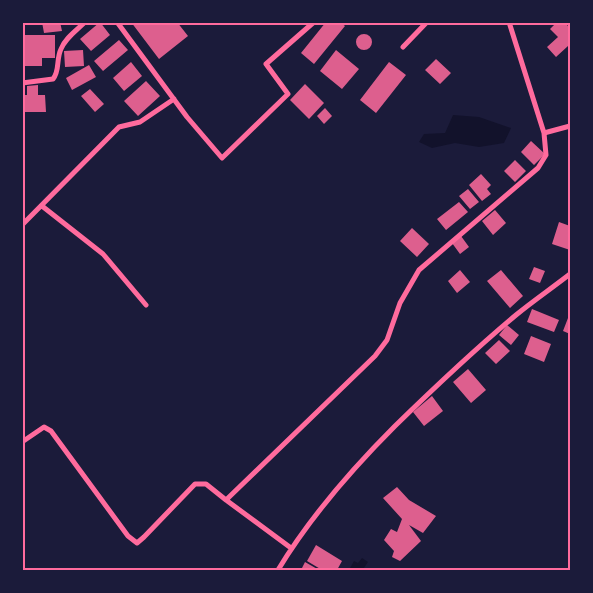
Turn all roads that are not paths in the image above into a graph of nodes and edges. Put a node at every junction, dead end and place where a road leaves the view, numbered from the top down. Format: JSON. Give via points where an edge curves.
{"nodes":[{"id":1,"x":85,"y":22,"type":"edge"},
{"id":2,"x":117,"y":22,"type":"edge"},
{"id":3,"x":314,"y":22,"type":"edge"},
{"id":4,"x":427,"y":22,"type":"edge"},
{"id":5,"x":509,"y":22,"type":"edge"},
{"id":6,"x":403,"y":47,"type":"dead end"},
{"id":7,"x":22,"y":83,"type":"edge"},
{"id":8,"x":174,"y":99,"type":"junction"},
{"id":9,"x":570,"y":126,"type":"edge"},
{"id":10,"x":544,"y":133,"type":"junction"},
{"id":11,"x":42,"y":206,"type":"junction"},
{"id":12,"x":22,"y":225,"type":"edge"},
{"id":13,"x":570,"y":274,"type":"edge"},
{"id":14,"x":146,"y":305,"type":"dead end"},
{"id":15,"x":22,"y":442,"type":"edge"},
{"id":16,"x":226,"y":500,"type":"junction"},
{"id":17,"x":291,"y":548,"type":"junction"},
{"id":18,"x":278,"y":570,"type":"edge"}],
"edges":[{"from":1,"to":7,"type":"street","via":[[61,47],[56,76]]},
{"from":2,"to":8,"type":"street"},
{"from":3,"to":8,"type":"street","via":[[266,64],[288,94],[222,158]]},
{"from":4,"to":6,"type":"street"},
{"from":5,"to":10,"type":"street"},
{"from":8,"to":11,"type":"street","via":[[140,122],[119,127]]},
{"from":9,"to":10,"type":"street"},
{"from":10,"to":16,"type":"street","via":[[546,156],[538,168],[419,270],[400,303],[387,340],[375,356]]},
{"from":11,"to":12,"type":"street"},
{"from":11,"to":14,"type":"street","via":[[103,254]]},
{"from":13,"to":17,"type":"street","via":[[516,314],[421,400],[329,497]]},
{"from":15,"to":16,"type":"street","via":[[44,427],[51,430],[128,536],[137,543],[194,484],[206,484]]},
{"from":16,"to":17,"type":"street"},
{"from":17,"to":18,"type":"street"}]}
